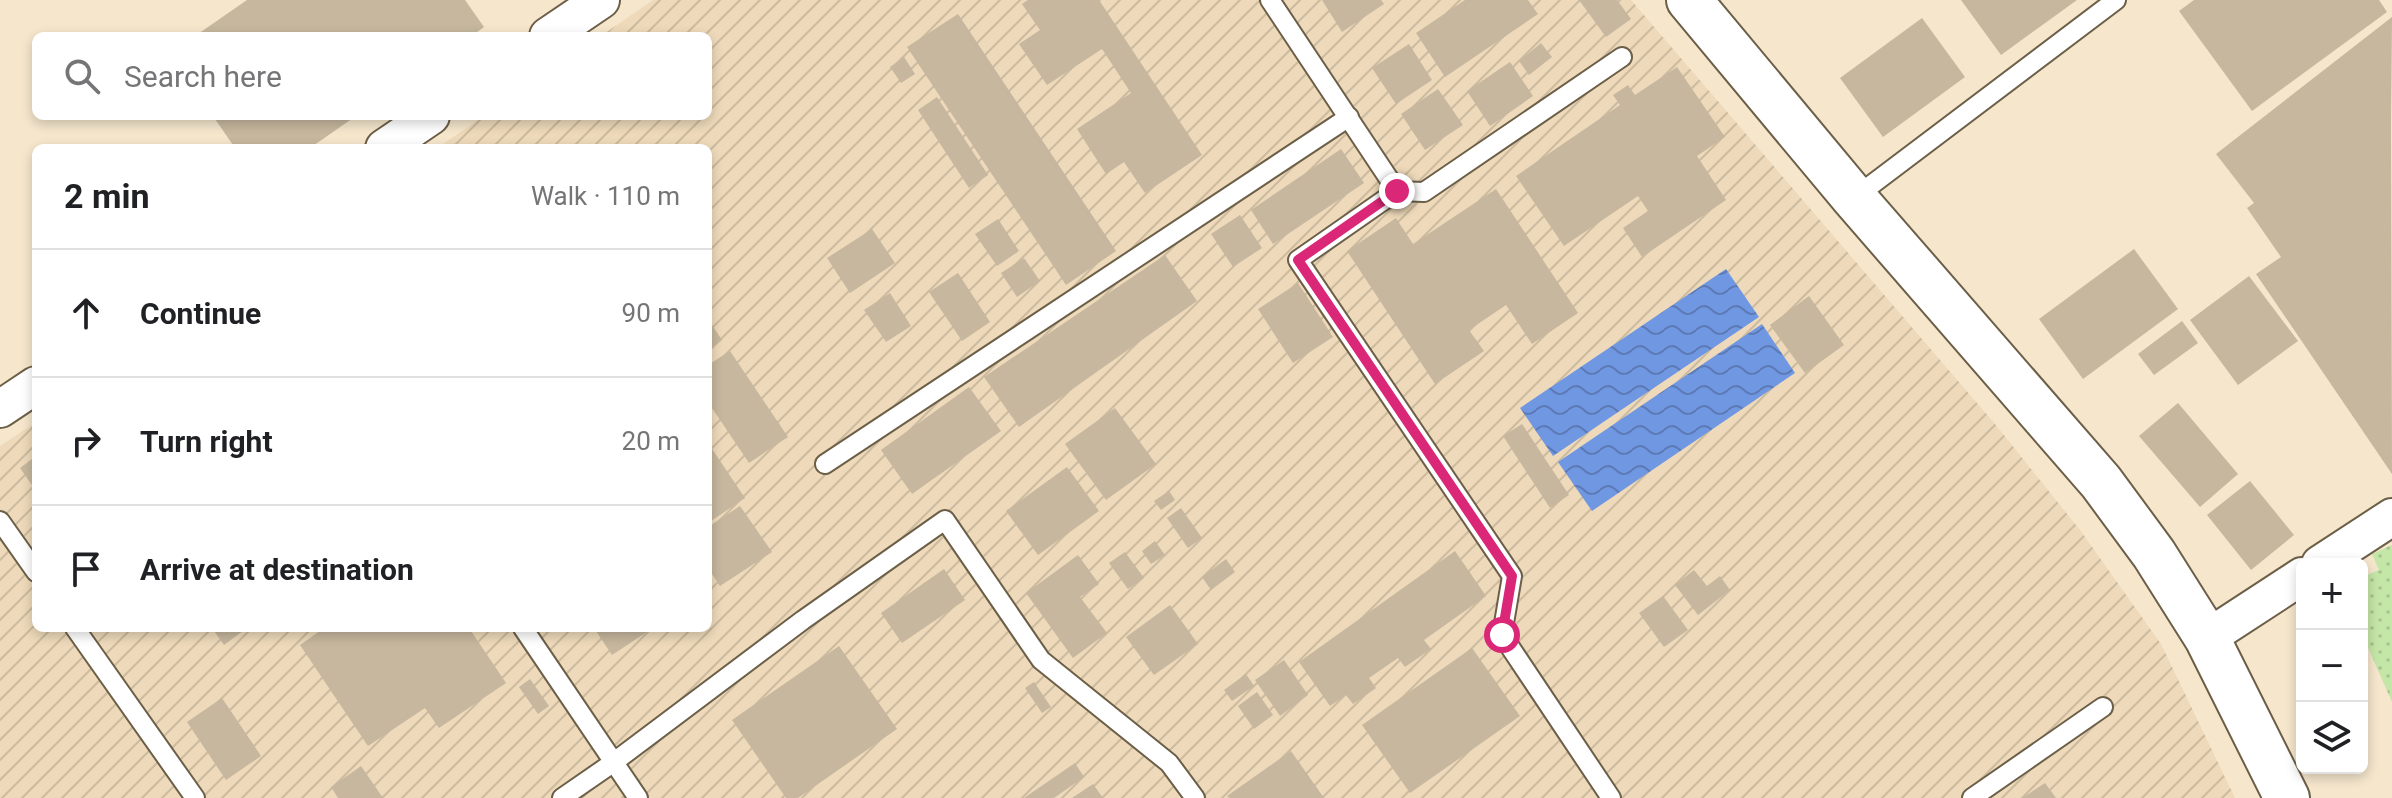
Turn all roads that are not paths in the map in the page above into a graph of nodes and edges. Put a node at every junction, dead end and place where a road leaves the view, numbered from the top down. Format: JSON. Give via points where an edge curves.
{"nodes":[{"id":1,"x":601,"y":0,"type":"edge"},
{"id":2,"x":1270,"y":0,"type":"edge"},
{"id":3,"x":1689,"y":0,"type":"edge"},
{"id":4,"x":2116,"y":0,"type":"edge"},
{"id":5,"x":554,"y":32,"type":"edge"},
{"id":6,"x":1622,"y":57,"type":"dead end"},
{"id":7,"x":1349,"y":117,"type":"junction"},
{"id":8,"x":425,"y":120,"type":"edge"},
{"id":9,"x":390,"y":144,"type":"edge"},
{"id":10,"x":1397,"y":191,"type":"junction"},
{"id":11,"x":1854,"y":198,"type":"junction"},
{"id":12,"x":32,"y":388,"type":"edge"},
{"id":13,"x":0,"y":409,"type":"edge"},
{"id":14,"x":825,"y":464,"type":"dead end"},
{"id":15,"x":2392,"y":517,"type":"edge"},
{"id":16,"x":0,"y":521,"type":"edge"},
{"id":17,"x":2329,"y":558,"type":"edge"},
{"id":18,"x":32,"y":566,"type":"edge"},
{"id":19,"x":2296,"y":580,"type":"edge"},
{"id":20,"x":78,"y":632,"type":"edge"},
{"id":21,"x":526,"y":632,"type":"edge"},
{"id":22,"x":2207,"y":638,"type":"junction"},
{"id":23,"x":2103,"y":707,"type":"dead end"},
{"id":24,"x":614,"y":762,"type":"junction"},
{"id":25,"x":195,"y":798,"type":"edge"},
{"id":26,"x":562,"y":798,"type":"edge"},
{"id":27,"x":638,"y":798,"type":"edge"},
{"id":28,"x":1195,"y":798,"type":"edge"},
{"id":29,"x":1611,"y":798,"type":"edge"},
{"id":30,"x":1972,"y":798,"type":"edge"},
{"id":31,"x":2287,"y":798,"type":"edge"}],
"edges":[{"from":1,"to":5,"type":"street"},
{"from":2,"to":7,"type":"lane"},
{"from":3,"to":11,"type":"street"},
{"from":4,"to":11,"type":"lane"},
{"from":6,"to":10,"type":"lane","via":[[1424,192]]},
{"from":7,"to":10,"type":"lane"},
{"from":7,"to":14,"type":"lane"},
{"from":8,"to":9,"type":"street"},
{"from":10,"to":29,"type":"lane","via":[[1298,260],[1512,576],[1502,635]]},
{"from":11,"to":22,"type":"street","via":[[2101,482]]},
{"from":12,"to":13,"type":"street"},
{"from":15,"to":17,"type":"street"},
{"from":16,"to":18,"type":"lane"},
{"from":19,"to":22,"type":"street"},
{"from":20,"to":25,"type":"lane"},
{"from":21,"to":24,"type":"lane"},
{"from":22,"to":31,"type":"street"},
{"from":23,"to":30,"type":"lane"},
{"from":24,"to":26,"type":"lane"},
{"from":24,"to":27,"type":"lane"},
{"from":24,"to":28,"type":"lane","via":[[945,520],[1041,660],[1169,763]]}]}
